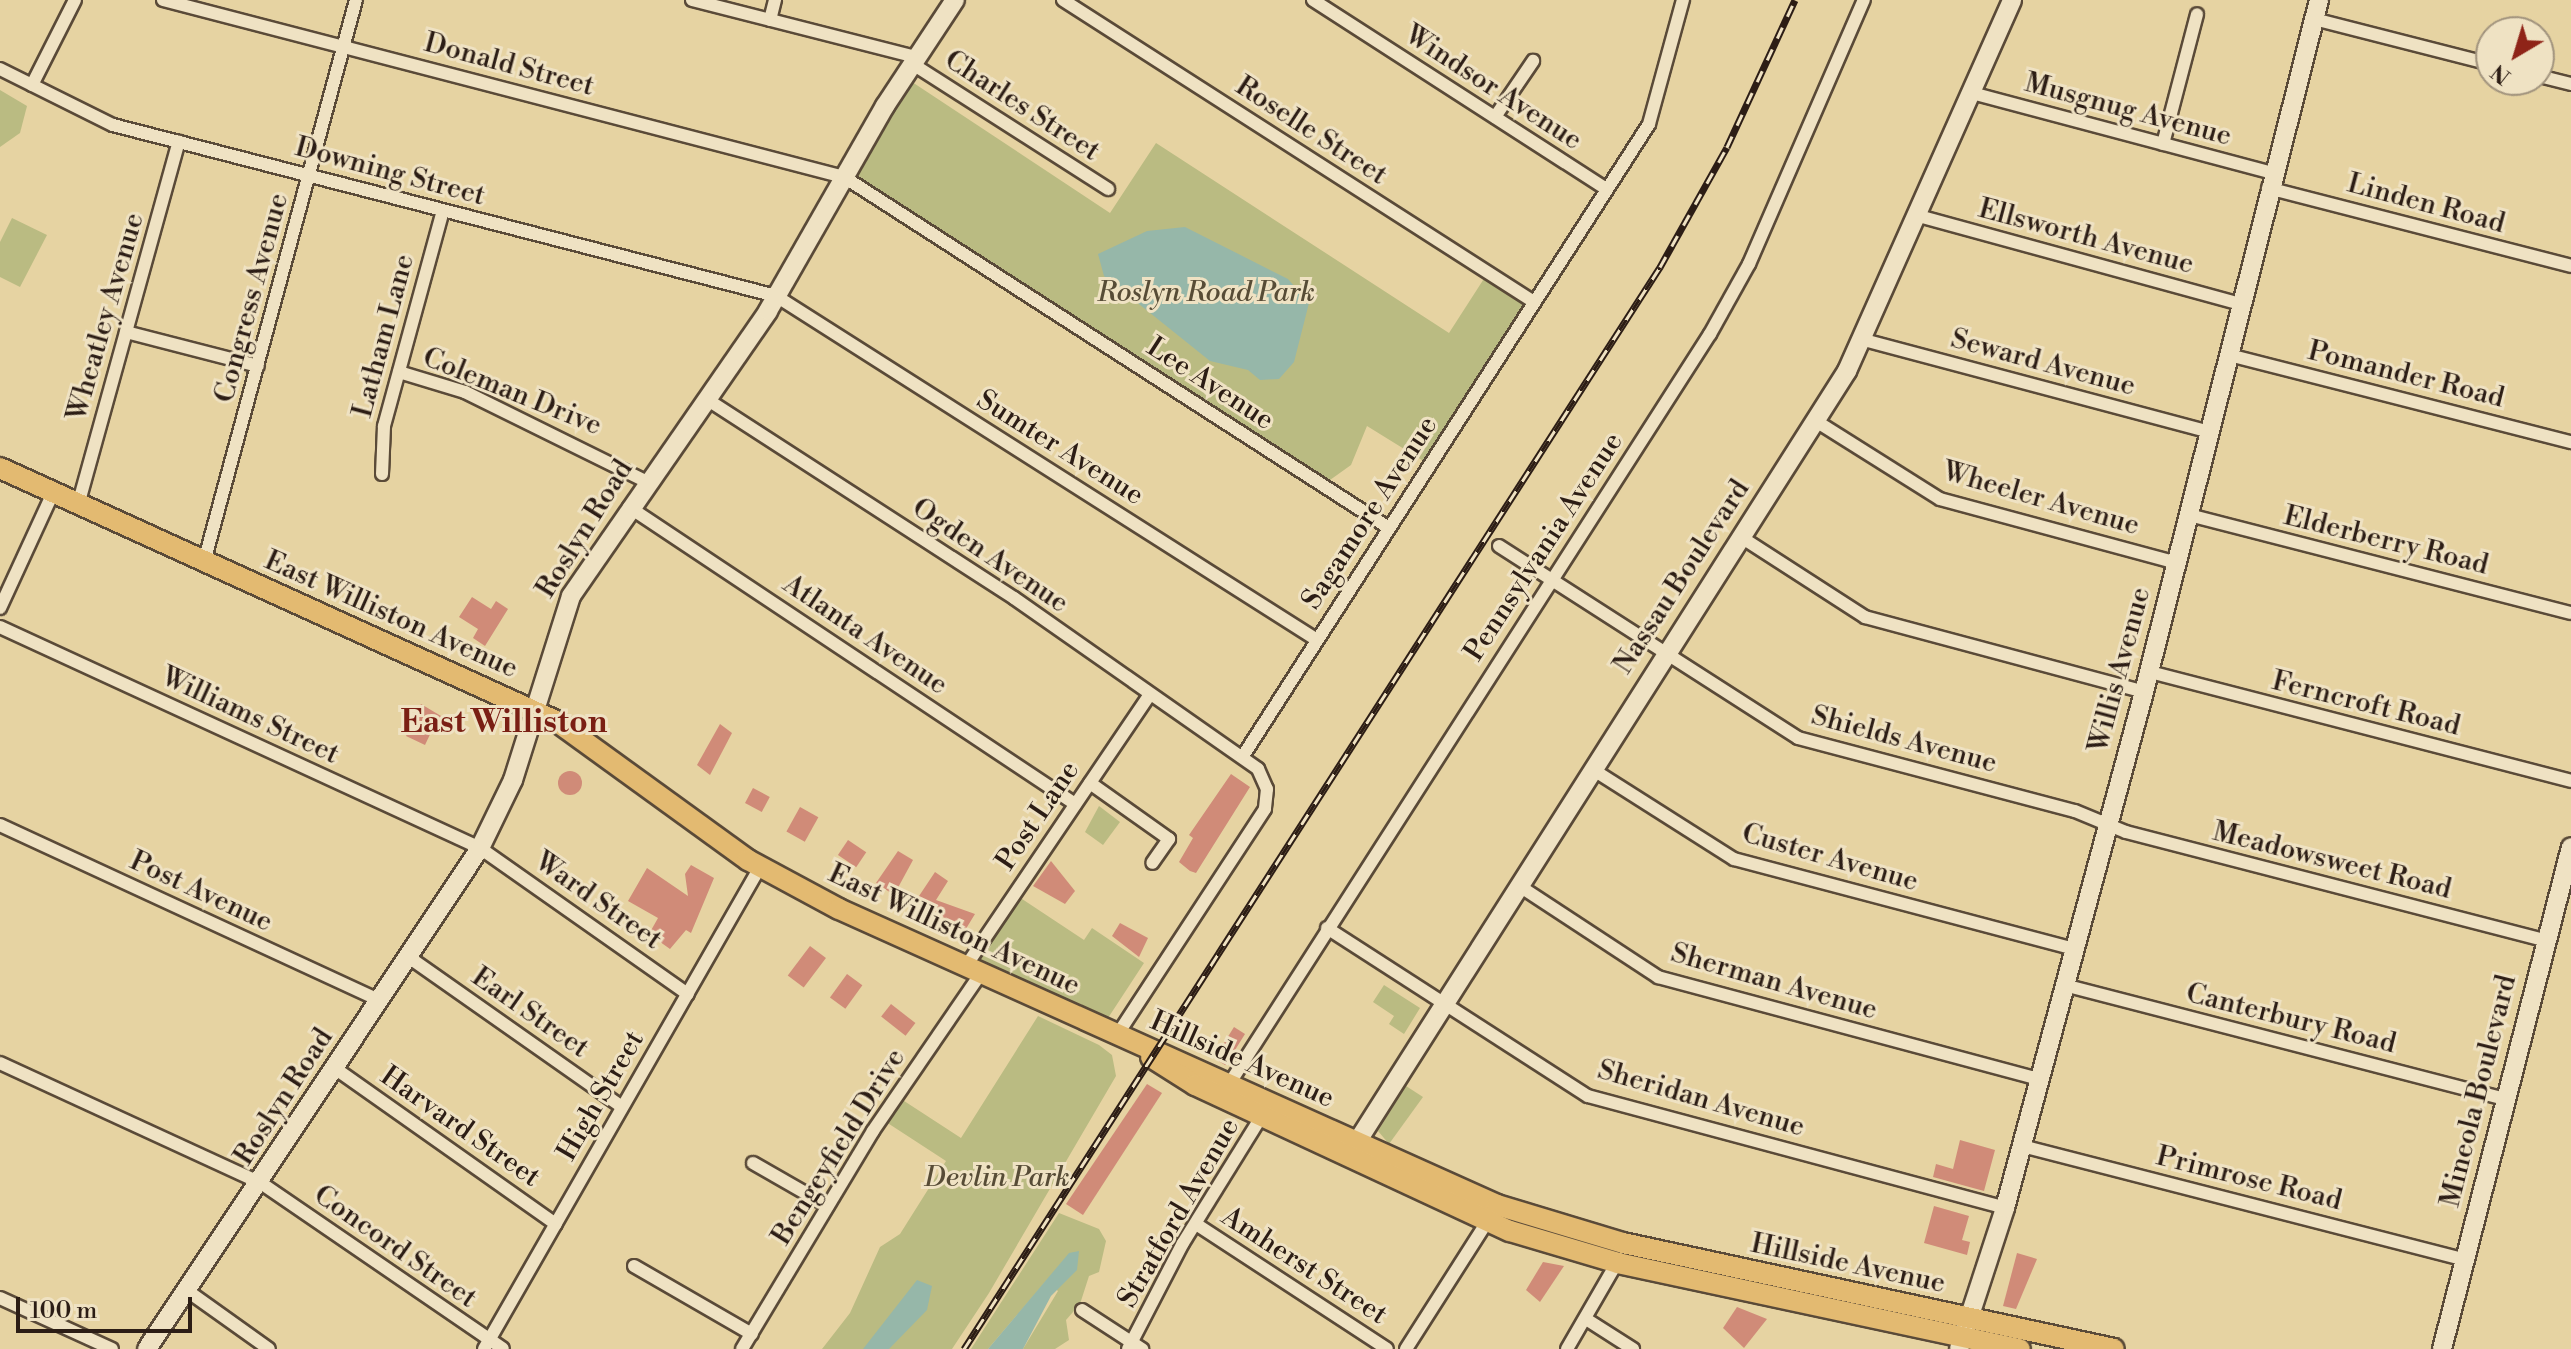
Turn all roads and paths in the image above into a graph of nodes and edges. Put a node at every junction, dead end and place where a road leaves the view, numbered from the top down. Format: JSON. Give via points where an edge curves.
{"nodes":[{"id":1,"x":75,"y":0,"type":"edge"},
{"id":2,"x":163,"y":0,"type":"edge"},
{"id":3,"x":356,"y":0,"type":"edge"},
{"id":4,"x":692,"y":0,"type":"edge"},
{"id":5,"x":775,"y":0,"type":"edge"},
{"id":6,"x":955,"y":0,"type":"edge"},
{"id":7,"x":1063,"y":0,"type":"edge"},
{"id":8,"x":1313,"y":0,"type":"edge"},
{"id":9,"x":1683,"y":0,"type":"edge"},
{"id":10,"x":1864,"y":0,"type":"edge"},
{"id":11,"x":2012,"y":0,"type":"edge"},
{"id":12,"x":2319,"y":0,"type":"edge"},
{"id":13,"x":2197,"y":14,"type":"dead end"},
{"id":14,"x":2314,"y":19,"type":"junction"},
{"id":15,"x":770,"y":20,"type":"junction"},
{"id":16,"x":344,"y":47,"type":"junction"},
{"id":17,"x":913,"y":60,"type":"junction"},
{"id":18,"x":2475,"y":60,"type":"edge"},
{"id":19,"x":1533,"y":61,"type":"dead end"},
{"id":20,"x":0,"y":69,"type":"edge"},
{"id":21,"x":32,"y":85,"type":"junction"},
{"id":22,"x":1972,"y":93,"type":"junction"},
{"id":23,"x":1495,"y":117,"type":"junction"},
{"id":24,"x":179,"y":142,"type":"junction"},
{"id":25,"x":2163,"y":144,"type":"junction"},
{"id":26,"x":310,"y":176,"type":"junction"},
{"id":27,"x":844,"y":177,"type":"junction"},
{"id":28,"x":2270,"y":180,"type":"junction"},
{"id":29,"x":1108,"y":189,"type":"dead end"},
{"id":30,"x":1606,"y":189,"type":"junction"},
{"id":31,"x":443,"y":211,"type":"junction"},
{"id":32,"x":1919,"y":216,"type":"junction"},
{"id":33,"x":2571,"y":266,"type":"edge"},
{"id":34,"x":776,"y":296,"type":"junction"},
{"id":35,"x":1534,"y":302,"type":"junction"},
{"id":36,"x":2241,"y":304,"type":"junction"},
{"id":37,"x":126,"y":332,"type":"junction"},
{"id":38,"x":1864,"y":340,"type":"junction"},
{"id":39,"x":2229,"y":355,"type":"junction"},
{"id":40,"x":258,"y":366,"type":"junction"},
{"id":41,"x":399,"y":372,"type":"junction"},
{"id":42,"x":708,"y":400,"type":"junction"},
{"id":43,"x":1816,"y":421,"type":"junction"},
{"id":44,"x":2210,"y":432,"type":"junction"},
{"id":45,"x":2571,"y":442,"type":"edge"},
{"id":46,"x":0,"y":468,"type":"edge"},
{"id":47,"x":382,"y":474,"type":"dead end"},
{"id":48,"x":647,"y":482,"type":"junction"},
{"id":49,"x":53,"y":493,"type":"junction"},
{"id":50,"x":78,"y":505,"type":"junction"},
{"id":51,"x":629,"y":507,"type":"junction"},
{"id":52,"x":2189,"y":515,"type":"junction"},
{"id":53,"x":1389,"y":528,"type":"junction"},
{"id":54,"x":1741,"y":537,"type":"junction"},
{"id":55,"x":1499,"y":546,"type":"dead end"},
{"id":56,"x":204,"y":562,"type":"junction"},
{"id":57,"x":2177,"y":563,"type":"junction"},
{"id":58,"x":1552,"y":580,"type":"junction"},
{"id":59,"x":0,"y":608,"type":"edge"},
{"id":60,"x":2571,"y":613,"type":"edge"},
{"id":61,"x":0,"y":627,"type":"edge"},
{"id":62,"x":1317,"y":640,"type":"junction"},
{"id":63,"x":1667,"y":653,"type":"junction"},
{"id":64,"x":2150,"y":672,"type":"junction"},
{"id":65,"x":2144,"y":692,"type":"junction"},
{"id":66,"x":1150,"y":694,"type":"junction"},
{"id":67,"x":532,"y":709,"type":"junction"},
{"id":68,"x":1243,"y":756,"type":"junction"},
{"id":69,"x":1592,"y":769,"type":"junction"},
{"id":70,"x":2571,"y":781,"type":"edge"},
{"id":71,"x":1090,"y":783,"type":"junction"},
{"id":72,"x":1075,"y":804,"type":"junction"},
{"id":73,"x":2107,"y":824,"type":"junction"},
{"id":74,"x":0,"y":825,"type":"edge"},
{"id":75,"x":2571,"y":847,"type":"edge"},
{"id":76,"x":480,"y":848,"type":"junction"},
{"id":77,"x":1152,"y":863,"type":"dead end"},
{"id":78,"x":760,"y":867,"type":"junction"},
{"id":79,"x":1518,"y":885,"type":"junction"},
{"id":80,"x":1327,"y":928,"type":"junction"},
{"id":81,"x":2547,"y":941,"type":"junction"},
{"id":82,"x":2074,"y":949,"type":"junction"},
{"id":83,"x":410,"y":958,"type":"junction"},
{"id":84,"x":973,"y":970,"type":"junction"},
{"id":85,"x":2064,"y":985,"type":"junction"},
{"id":86,"x":688,"y":994,"type":"junction"},
{"id":87,"x":381,"y":1001,"type":"junction"},
{"id":88,"x":1442,"y":1002,"type":"junction"},
{"id":89,"x":1121,"y":1037,"type":"junction"},
{"id":90,"x":0,"y":1063,"type":"edge"},
{"id":91,"x":336,"y":1069,"type":"junction"},
{"id":92,"x":2039,"y":1079,"type":"junction"},
{"id":93,"x":1225,"y":1089,"type":"junction"},
{"id":94,"x":2506,"y":1099,"type":"junction"},
{"id":95,"x":622,"y":1107,"type":"junction"},
{"id":96,"x":1266,"y":1109,"type":"junction"},
{"id":97,"x":2022,"y":1146,"type":"junction"},
{"id":98,"x":1351,"y":1149,"type":"junction"},
{"id":99,"x":753,"y":1163,"type":"dead end"},
{"id":100,"x":261,"y":1183,"type":"junction"},
{"id":101,"x":828,"y":1206,"type":"junction"},
{"id":102,"x":2005,"y":1208,"type":"junction"},
{"id":103,"x":1492,"y":1214,"type":"junction"},
{"id":104,"x":556,"y":1224,"type":"junction"},
{"id":105,"x":1196,"y":1224,"type":"junction"},
{"id":106,"x":1620,"y":1253,"type":"junction"},
{"id":107,"x":2465,"y":1260,"type":"junction"},
{"id":108,"x":634,"y":1266,"type":"dead end"},
{"id":109,"x":189,"y":1292,"type":"junction"},
{"id":110,"x":0,"y":1298,"type":"edge"},
{"id":111,"x":1082,"y":1310,"type":"dead end"},
{"id":112,"x":1586,"y":1319,"type":"junction"},
{"id":113,"x":752,"y":1334,"type":"junction"},
{"id":114,"x":1964,"y":1335,"type":"edge"},
{"id":115,"x":486,"y":1345,"type":"edge"},
{"id":116,"x":1134,"y":1347,"type":"edge"},
{"id":117,"x":112,"y":1349,"type":"edge"},
{"id":118,"x":147,"y":1349,"type":"edge"},
{"id":119,"x":269,"y":1349,"type":"edge"},
{"id":120,"x":503,"y":1349,"type":"edge"},
{"id":121,"x":742,"y":1349,"type":"edge"},
{"id":122,"x":1387,"y":1349,"type":"edge"},
{"id":123,"x":1406,"y":1349,"type":"edge"},
{"id":124,"x":1567,"y":1349,"type":"edge"},
{"id":125,"x":1633,"y":1349,"type":"edge"},
{"id":126,"x":2020,"y":1349,"type":"edge"},
{"id":127,"x":2114,"y":1349,"type":"edge"},
{"id":128,"x":2442,"y":1349,"type":"edge"}],
"edges":[{"from":1,"to":21,"type":"street"},
{"from":2,"to":16,"type":"street","name":"Donald Street"},
{"from":3,"to":16,"type":"street","name":"Congress Avenue"},
{"from":4,"to":15,"type":"street","name":"Charles Street"},
{"from":5,"to":15,"type":"street"},
{"from":6,"to":17,"type":"main road","name":"Roslyn Road"},
{"from":7,"to":35,"type":"street","name":"Roselle Street"},
{"from":8,"to":23,"type":"street","name":"Windsor Avenue"},
{"from":9,"to":30,"type":"street","name":"Sagamore Avenue","via":[[1651,118]]},
{"from":10,"to":58,"type":"street","name":"Pennsylvania Avenue","via":[[1749,264]]},
{"from":11,"to":22,"type":"main road","name":"Nassau Boulevard"},
{"from":12,"to":14,"type":"main road","name":"Willis Avenue"},
{"from":13,"to":25,"type":"street"},
{"from":14,"to":18,"type":"street"},
{"from":14,"to":28,"type":"main road","name":"Willis Avenue"},
{"from":15,"to":17,"type":"street","name":"Charles Street"},
{"from":16,"to":26,"type":"street","name":"Congress Avenue"},
{"from":16,"to":27,"type":"street","name":"Donald Street"},
{"from":17,"to":27,"type":"main road","name":"Roslyn Road"},
{"from":17,"to":29,"type":"street","name":"Charles Street"},
{"from":19,"to":23,"type":"street"},
{"from":20,"to":21,"type":"street","name":"Downing Street"},
{"from":21,"to":24,"type":"street","name":"Downing Street","via":[[102,121]]},
{"from":22,"to":25,"type":"street","name":"Musgnug Avenue"},
{"from":22,"to":32,"type":"main road","name":"Nassau Boulevard"},
{"from":23,"to":30,"type":"street","name":"Windsor Avenue"},
{"from":24,"to":26,"type":"street","name":"Downing Street"},
{"from":24,"to":37,"type":"street","name":"Wheatley Avenue"},
{"from":25,"to":28,"type":"street","name":"Musgnug Avenue"},
{"from":26,"to":31,"type":"street","name":"Downing Street"},
{"from":26,"to":40,"type":"street","name":"Congress Avenue"},
{"from":27,"to":34,"type":"main road","name":"Roslyn Road"},
{"from":27,"to":53,"type":"street","name":"Lee Avenue"},
{"from":28,"to":33,"type":"street","name":"Linden Road"},
{"from":28,"to":36,"type":"main road","name":"Willis Avenue"},
{"from":30,"to":35,"type":"street","name":"Sagamore Avenue"},
{"from":31,"to":34,"type":"street","name":"Downing Street"},
{"from":31,"to":41,"type":"street","name":"Latham Lane"},
{"from":32,"to":36,"type":"street","name":"Ellsworth Avenue"},
{"from":32,"to":38,"type":"main road","name":"Nassau Boulevard"},
{"from":34,"to":42,"type":"main road","name":"Roslyn Road"},
{"from":34,"to":62,"type":"street","name":"Sumter Avenue"},
{"from":35,"to":53,"type":"street","name":"Sagamore Avenue"},
{"from":36,"to":39,"type":"main road","name":"Willis Avenue"},
{"from":37,"to":40,"type":"street"},
{"from":37,"to":50,"type":"street","name":"Wheatley Avenue"},
{"from":38,"to":43,"type":"main road","name":"Nassau Boulevard"},
{"from":38,"to":44,"type":"street","name":"Seward Avenue"},
{"from":39,"to":44,"type":"main road","name":"Willis Avenue"},
{"from":39,"to":45,"type":"street","name":"Pomander Road"},
{"from":40,"to":56,"type":"street","name":"Congress Avenue"},
{"from":41,"to":47,"type":"street","name":"Latham Lane","via":[[381,441]]},
{"from":41,"to":48,"type":"street","name":"Coleman Drive","via":[[465,392]]},
{"from":42,"to":48,"type":"main road","name":"Roslyn Road"},
{"from":42,"to":66,"type":"street","name":"Ogden Avenue"},
{"from":43,"to":54,"type":"main road","name":"Nassau Boulevard"},
{"from":43,"to":57,"type":"street","name":"Wheeler Avenue","via":[[1940,499]]},
{"from":44,"to":52,"type":"main road","name":"Willis Avenue"},
{"from":46,"to":49,"type":"main road","name":"East Williston Avenue"},
{"from":48,"to":51,"type":"main road","name":"Roslyn Road"},
{"from":49,"to":50,"type":"main road","name":"East Williston Avenue"},
{"from":49,"to":59,"type":"street"},
{"from":50,"to":56,"type":"main road","name":"East Williston Avenue"},
{"from":51,"to":67,"type":"main road","name":"Roslyn Road","via":[[571,596]]},
{"from":51,"to":72,"type":"street","name":"Atlanta Avenue"},
{"from":52,"to":57,"type":"main road","name":"Willis Avenue"},
{"from":52,"to":60,"type":"street","name":"Elderberry Road"},
{"from":53,"to":62,"type":"street","name":"Sagamore Avenue"},
{"from":54,"to":63,"type":"main road","name":"Nassau Boulevard"},
{"from":54,"to":65,"type":"street","via":[[1865,617]]},
{"from":55,"to":58,"type":"street","name":"Shields Avenue"},
{"from":56,"to":67,"type":"main road","name":"East Williston Avenue"},
{"from":57,"to":64,"type":"main road","name":"Willis Avenue"},
{"from":58,"to":63,"type":"street","name":"Shields Avenue"},
{"from":58,"to":80,"type":"street","name":"Pennsylvania Avenue"},
{"from":61,"to":76,"type":"street","name":"Williams Street"},
{"from":62,"to":68,"type":"street","name":"Sagamore Avenue"},
{"from":63,"to":69,"type":"main road","name":"Nassau Boulevard"},
{"from":63,"to":73,"type":"street","name":"Shields Avenue","via":[[1798,738]]},
{"from":64,"to":65,"type":"main road","name":"Willis Avenue"},
{"from":64,"to":70,"type":"street","name":"Ferncroft Road"},
{"from":65,"to":73,"type":"main road","name":"Willis Avenue"},
{"from":66,"to":68,"type":"street","name":"Ogden Avenue"},
{"from":66,"to":71,"type":"street","name":"Post Lane"},
{"from":67,"to":76,"type":"main road","name":"Roslyn Road","via":[[513,780]]},
{"from":67,"to":78,"type":"main road","name":"East Williston Avenue","via":[[577,734]]},
{"from":68,"to":89,"type":"street","via":[[1262,775],[1267,804]]},
{"from":69,"to":79,"type":"main road","name":"Nassau Boulevard"},
{"from":69,"to":82,"type":"street","name":"Custer Avenue","via":[[1734,859]]},
{"from":71,"to":72,"type":"street","name":"Post Lane"},
{"from":71,"to":77,"type":"street","via":[[1169,839]]},
{"from":72,"to":84,"type":"street","name":"Post Lane"},
{"from":73,"to":81,"type":"street","name":"Meadowsweet Road"},
{"from":73,"to":82,"type":"main road","name":"Willis Avenue"},
{"from":74,"to":87,"type":"street","name":"Post Avenue"},
{"from":75,"to":81,"type":"main road","name":"Mineola Boulevard"},
{"from":76,"to":83,"type":"main road","name":"Roslyn Road"},
{"from":76,"to":86,"type":"street","name":"Ward Street"},
{"from":78,"to":84,"type":"main road","name":"East Williston Avenue"},
{"from":78,"to":86,"type":"street","name":"High Street"},
{"from":79,"to":88,"type":"main road","name":"Nassau Boulevard"},
{"from":79,"to":92,"type":"street","name":"Sherman Avenue","via":[[1658,977]]},
{"from":80,"to":88,"type":"street","name":"Sheridan Avenue"},
{"from":80,"to":93,"type":"street","name":"Pennsylvania Avenue"},
{"from":81,"to":94,"type":"main road","name":"Mineola Boulevard"},
{"from":82,"to":85,"type":"main road","name":"Willis Avenue"},
{"from":83,"to":87,"type":"main road","name":"Roslyn Road"},
{"from":83,"to":95,"type":"street","name":"Earl Street"},
{"from":84,"to":89,"type":"main road","name":"East Williston Avenue"},
{"from":84,"to":101,"type":"street","name":"Bengeyfield Drive"},
{"from":85,"to":92,"type":"main road","name":"Willis Avenue"},
{"from":85,"to":94,"type":"street","name":"Canterbury Road"},
{"from":86,"to":95,"type":"street","name":"High Street"},
{"from":87,"to":91,"type":"main road","name":"Roslyn Road"},
{"from":88,"to":98,"type":"main road","name":"Nassau Boulevard"},
{"from":88,"to":102,"type":"street","name":"Sheridan Avenue","via":[[1588,1096]]},
{"from":89,"to":93,"type":"main road","name":"Hillside Avenue"},
{"from":90,"to":100,"type":"street","name":"Concord Street"},
{"from":91,"to":100,"type":"main road","name":"Roslyn Road"},
{"from":91,"to":104,"type":"street","name":"Harvard Street"},
{"from":92,"to":97,"type":"main road","name":"Willis Avenue"},
{"from":93,"to":96,"type":"main road","name":"Hillside Avenue"},
{"from":94,"to":107,"type":"main road","name":"Mineola Boulevard"},
{"from":95,"to":104,"type":"street","name":"High Street"},
{"from":96,"to":98,"type":"main road","name":"Hillside Avenue"},
{"from":96,"to":105,"type":"street","name":"Stratford Avenue"},
{"from":97,"to":102,"type":"main road","name":"Willis Avenue"},
{"from":97,"to":107,"type":"street","name":"Primrose Road"},
{"from":98,"to":103,"type":"main road","name":"Hillside Avenue"},
{"from":99,"to":101,"type":"street"},
{"from":100,"to":109,"type":"main road","name":"Roslyn Road"},
{"from":100,"to":115,"type":"street","name":"Concord Street"},
{"from":101,"to":113,"type":"street","name":"Bengeyfield Drive"},
{"from":102,"to":114,"type":"main road","name":"Willis Avenue"},
{"from":103,"to":106,"type":"main road","name":"Hillside Avenue"},
{"from":103,"to":123,"type":"street"},
{"from":104,"to":115,"type":"street","name":"High Street"},
{"from":105,"to":116,"type":"street","name":"Stratford Avenue"},
{"from":105,"to":122,"type":"street","name":"Amherst Street"},
{"from":106,"to":112,"type":"street"},
{"from":106,"to":114,"type":"main road","name":"Hillside Avenue"},
{"from":107,"to":128,"type":"main road","name":"Mineola Boulevard"},
{"from":108,"to":113,"type":"street"},
{"from":109,"to":118,"type":"main road","name":"Roslyn Road"},
{"from":109,"to":119,"type":"street"},
{"from":110,"to":117,"type":"street"},
{"from":111,"to":116,"type":"street"},
{"from":112,"to":124,"type":"street"},
{"from":112,"to":125,"type":"street"},
{"from":113,"to":121,"type":"street","name":"Bengeyfield Drive"},
{"from":114,"to":126,"type":"main road","name":"Hillside Avenue"},
{"from":114,"to":127,"type":"main road","name":"Hillside Avenue"},
{"from":115,"to":120,"type":"street","name":"Concord Street"}]}
